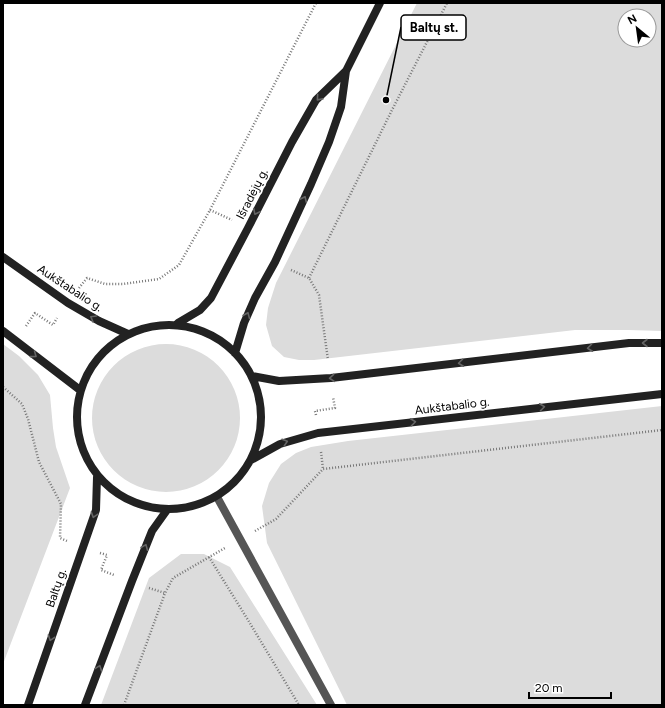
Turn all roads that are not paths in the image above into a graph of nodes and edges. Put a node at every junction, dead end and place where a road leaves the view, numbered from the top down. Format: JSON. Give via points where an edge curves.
{"nodes":[{"id":1,"x":380,"y":3,"type":"edge"},
{"id":2,"x":346,"y":71,"type":"junction"},
{"id":3,"x":3,"y":257,"type":"edge"},
{"id":4,"x":178,"y":324,"type":"junction"},
{"id":5,"x":3,"y":331,"type":"edge"},
{"id":6,"x":128,"y":334,"type":"junction"},
{"id":7,"x":662,"y":343,"type":"edge"},
{"id":8,"x":235,"y":353,"type":"junction"},
{"id":9,"x":252,"y":376,"type":"junction"},
{"id":10,"x":80,"y":390,"type":"junction"},
{"id":11,"x":662,"y":394,"type":"edge"},
{"id":12,"x":251,"y":460,"type":"junction"},
{"id":13,"x":97,"y":477,"type":"junction"},
{"id":14,"x":217,"y":497,"type":"junction"},
{"id":15,"x":168,"y":510,"type":"junction"},
{"id":16,"x":28,"y":705,"type":"edge"},
{"id":17,"x":85,"y":705,"type":"edge"},
{"id":18,"x":330,"y":705,"type":"edge"}],
"edges":[{"from":1,"to":2,"type":"main road","name":"Išradėjų g."},
{"from":2,"to":4,"type":"main road","name":"Išradėjų g.","one_way":true,"via":[[316,100],[211,298],[200,310]]},
{"from":8,"to":2,"type":"main road","name":"Išradėjų g.","one_way":true,"via":[[255,298],[275,262],[329,142],[341,107]]},
{"from":6,"to":3,"type":"main road","name":"Aukštabalio g.","one_way":true,"via":[[98,321],[68,303]]},
{"from":4,"to":6,"type":"main road","via":[[156,326]]},
{"from":4,"to":8,"type":"main road","via":[[200,328]]},
{"from":5,"to":10,"type":"main road","one_way":true},
{"from":6,"to":10,"type":"main road","via":[[107,348],[91,367]]},
{"from":7,"to":9,"type":"main road","one_way":true,"via":[[629,343],[330,378],[279,381]]},
{"from":8,"to":9,"type":"main road"},
{"from":9,"to":12,"type":"main road","via":[[260,404],[260,433]]},
{"from":10,"to":13,"type":"main road","via":[[76,420],[82,450]]},
{"from":12,"to":11,"type":"main road","name":"Aukštabalio g.","one_way":true,"via":[[280,444],[318,433]]},
{"from":12,"to":14,"type":"main road","via":[[236,481]]},
{"from":13,"to":15,"type":"main road","via":[[117,494],[141,506]]},
{"from":13,"to":16,"type":"main road","name":"Baltų g.","one_way":true,"via":[[96,510]]},
{"from":14,"to":15,"type":"main road","via":[[190,508]]},
{"from":14,"to":18,"type":"street"},
{"from":17,"to":15,"type":"main road","one_way":true,"via":[[152,531]]}]}
